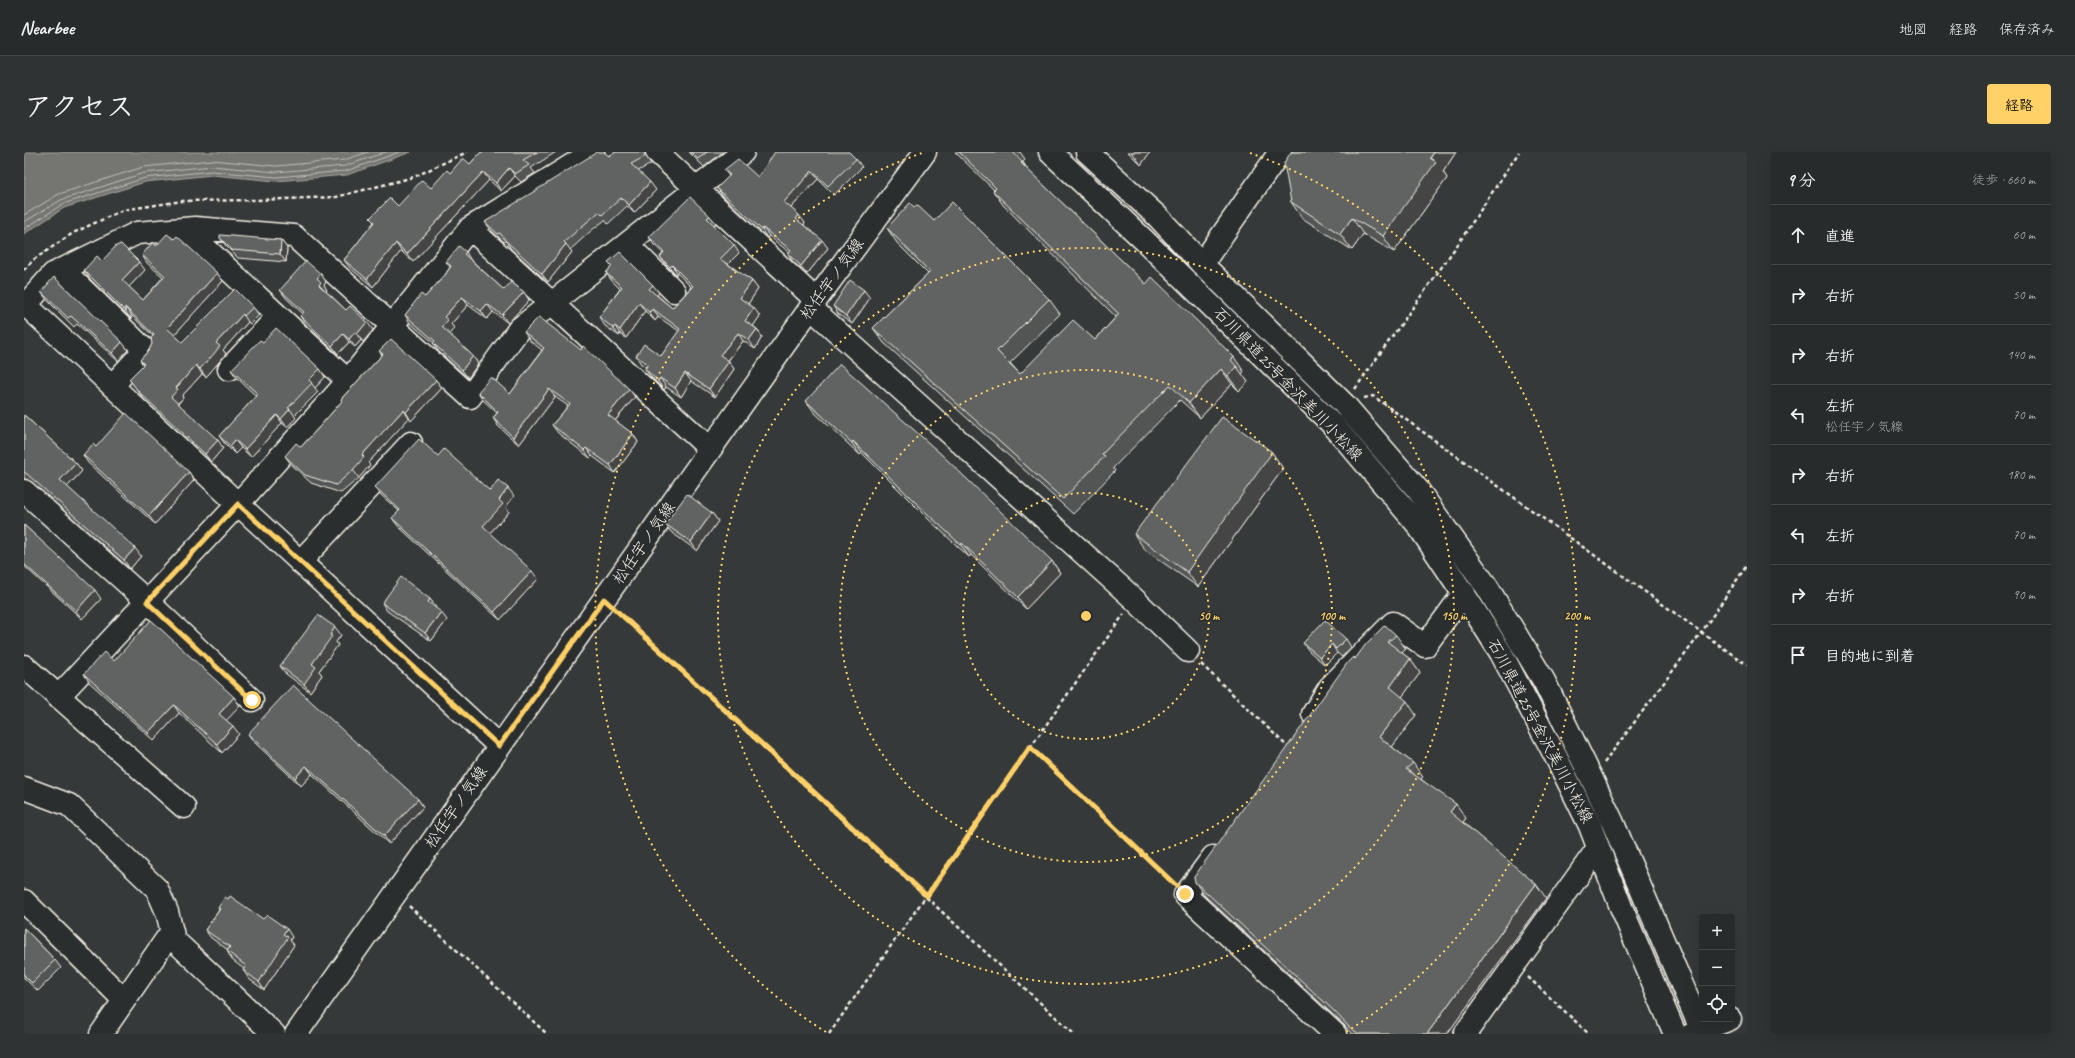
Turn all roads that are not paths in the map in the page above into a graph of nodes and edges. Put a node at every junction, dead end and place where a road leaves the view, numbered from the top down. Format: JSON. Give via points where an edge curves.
{"nodes":[{"id":1,"x":594,"y":152,"type":"edge"},
{"id":2,"x":657,"y":152,"type":"edge"},
{"id":3,"x":744,"y":152,"type":"edge"},
{"id":4,"x":925,"y":152,"type":"edge"},
{"id":5,"x":1050,"y":152,"type":"edge"},
{"id":6,"x":1087,"y":152,"type":"edge"},
{"id":7,"x":1280,"y":152,"type":"edge"},
{"id":8,"x":697,"y":189,"type":"junction"},
{"id":9,"x":470,"y":228,"type":"junction"},
{"id":10,"x":185,"y":229,"type":"junction"},
{"id":11,"x":627,"y":244,"type":"junction"},
{"id":12,"x":1202,"y":264,"type":"junction"},
{"id":13,"x":62,"y":269,"type":"junction"},
{"id":14,"x":674,"y":290,"type":"dead end"},
{"id":15,"x":551,"y":304,"type":"junction"},
{"id":16,"x":813,"y":304,"type":"junction"},
{"id":17,"x":25,"y":306,"type":"edge"},
{"id":18,"x":278,"y":316,"type":"junction"},
{"id":19,"x":392,"y":326,"type":"junction"},
{"id":20,"x":229,"y":369,"type":"dead end"},
{"id":21,"x":348,"y":381,"type":"junction"},
{"id":22,"x":112,"y":386,"type":"junction"},
{"id":23,"x":411,"y":443,"type":"dead end"},
{"id":24,"x":710,"y":450,"type":"junction"},
{"id":25,"x":24,"y":491,"type":"edge"},
{"id":26,"x":238,"y":504,"type":"junction"},
{"id":27,"x":300,"y":562,"type":"junction"},
{"id":28,"x":1464,"y":593,"type":"junction"},
{"id":29,"x":147,"y":602,"type":"junction"},
{"id":30,"x":1188,"y":651,"type":"road end"},
{"id":31,"x":24,"y":666,"type":"edge"},
{"id":32,"x":58,"y":697,"type":"junction"},
{"id":33,"x":252,"y":700,"type":"dead end"},
{"id":34,"x":499,"y":746,"type":"junction"},
{"id":35,"x":1290,"y":749,"type":"edge"},
{"id":36,"x":24,"y":788,"type":"edge"},
{"id":37,"x":184,"y":807,"type":"dead end"},
{"id":38,"x":1226,"y":838,"type":"edge"},
{"id":39,"x":1598,"y":848,"type":"junction"},
{"id":40,"x":24,"y":901,"type":"edge"},
{"id":41,"x":172,"y":931,"type":"junction"},
{"id":42,"x":124,"y":1000,"type":"junction"},
{"id":43,"x":1747,"y":1013,"type":"edge"},
{"id":44,"x":1735,"y":1018,"type":"edge"},
{"id":45,"x":1724,"y":1022,"type":"edge"},
{"id":46,"x":1699,"y":1032,"type":"edge"},
{"id":47,"x":101,"y":1034,"type":"edge"},
{"id":48,"x":274,"y":1034,"type":"edge"},
{"id":49,"x":296,"y":1034,"type":"edge"},
{"id":50,"x":1335,"y":1034,"type":"edge"},
{"id":51,"x":1465,"y":1034,"type":"edge"},
{"id":52,"x":1675,"y":1034,"type":"edge"}],
"edges":[{"from":1,"to":9,"type":"street"},
{"from":2,"to":8,"type":"street"},
{"from":3,"to":8,"type":"street"},
{"from":4,"to":16,"type":"street","name":"松任宇ノ気線"},
{"from":5,"to":28,"type":"street","name":"石川県道25号金沢美川小松線","via":[[1333,425],[1416,524]]},
{"from":6,"to":12,"type":"street","name":"石川県道25号金沢美川小松線","via":[[1158,217]]},
{"from":7,"to":12,"type":"street"},
{"from":8,"to":11,"type":"street"},
{"from":8,"to":16,"type":"street"},
{"from":9,"to":15,"type":"street"},
{"from":9,"to":19,"type":"street"},
{"from":10,"to":13,"type":"street","via":[[137,233]]},
{"from":10,"to":18,"type":"street"},
{"from":10,"to":19,"type":"street","via":[[294,236]]},
{"from":11,"to":14,"type":"street"},
{"from":11,"to":15,"type":"street"},
{"from":12,"to":46,"type":"street","name":"石川県道25号金沢美川小松線","via":[[1344,404],[1418,490],[1487,587],[1544,681],[1592,779],[1612,821]]},
{"from":13,"to":17,"type":"street","via":[[53,274]]},
{"from":13,"to":22,"type":"street","via":[[145,350]]},
{"from":15,"to":19,"type":"street","via":[[519,329],[470,397]]},
{"from":15,"to":24,"type":"street"},
{"from":16,"to":24,"type":"street","name":"松任宇ノ気線"},
{"from":16,"to":30,"type":"street"},
{"from":17,"to":22,"type":"street"},
{"from":18,"to":20,"type":"street"},
{"from":18,"to":21,"type":"street"},
{"from":19,"to":21,"type":"street"},
{"from":21,"to":26,"type":"street"},
{"from":22,"to":26,"type":"street"},
{"from":23,"to":27,"type":"street"},
{"from":24,"to":34,"type":"street","name":"松任宇ノ気線"},
{"from":25,"to":29,"type":"street"},
{"from":26,"to":27,"type":"street"},
{"from":26,"to":29,"type":"street"},
{"from":27,"to":34,"type":"street"},
{"from":28,"to":35,"type":"street","via":[[1425,646],[1393,623],[1330,687]]},
{"from":28,"to":39,"type":"street","name":"石川県道25号金沢美川小松線","via":[[1554,752]]},
{"from":29,"to":32,"type":"street"},
{"from":29,"to":33,"type":"street"},
{"from":31,"to":32,"type":"street"},
{"from":32,"to":37,"type":"street"},
{"from":34,"to":49,"type":"street","name":"松任宇ノ気線"},
{"from":36,"to":41,"type":"street","via":[[69,805],[157,889]]},
{"from":38,"to":50,"type":"street","via":[[1185,894]]},
{"from":39,"to":51,"type":"street"},
{"from":39,"to":52,"type":"street","name":"石川県道25号金沢美川小松線"},
{"from":40,"to":42,"type":"street"},
{"from":41,"to":42,"type":"street"},
{"from":41,"to":48,"type":"street","via":[[174,940]]},
{"from":42,"to":47,"type":"street"},
{"from":43,"to":44,"type":"street"},
{"from":45,"to":46,"type":"street"}]}
